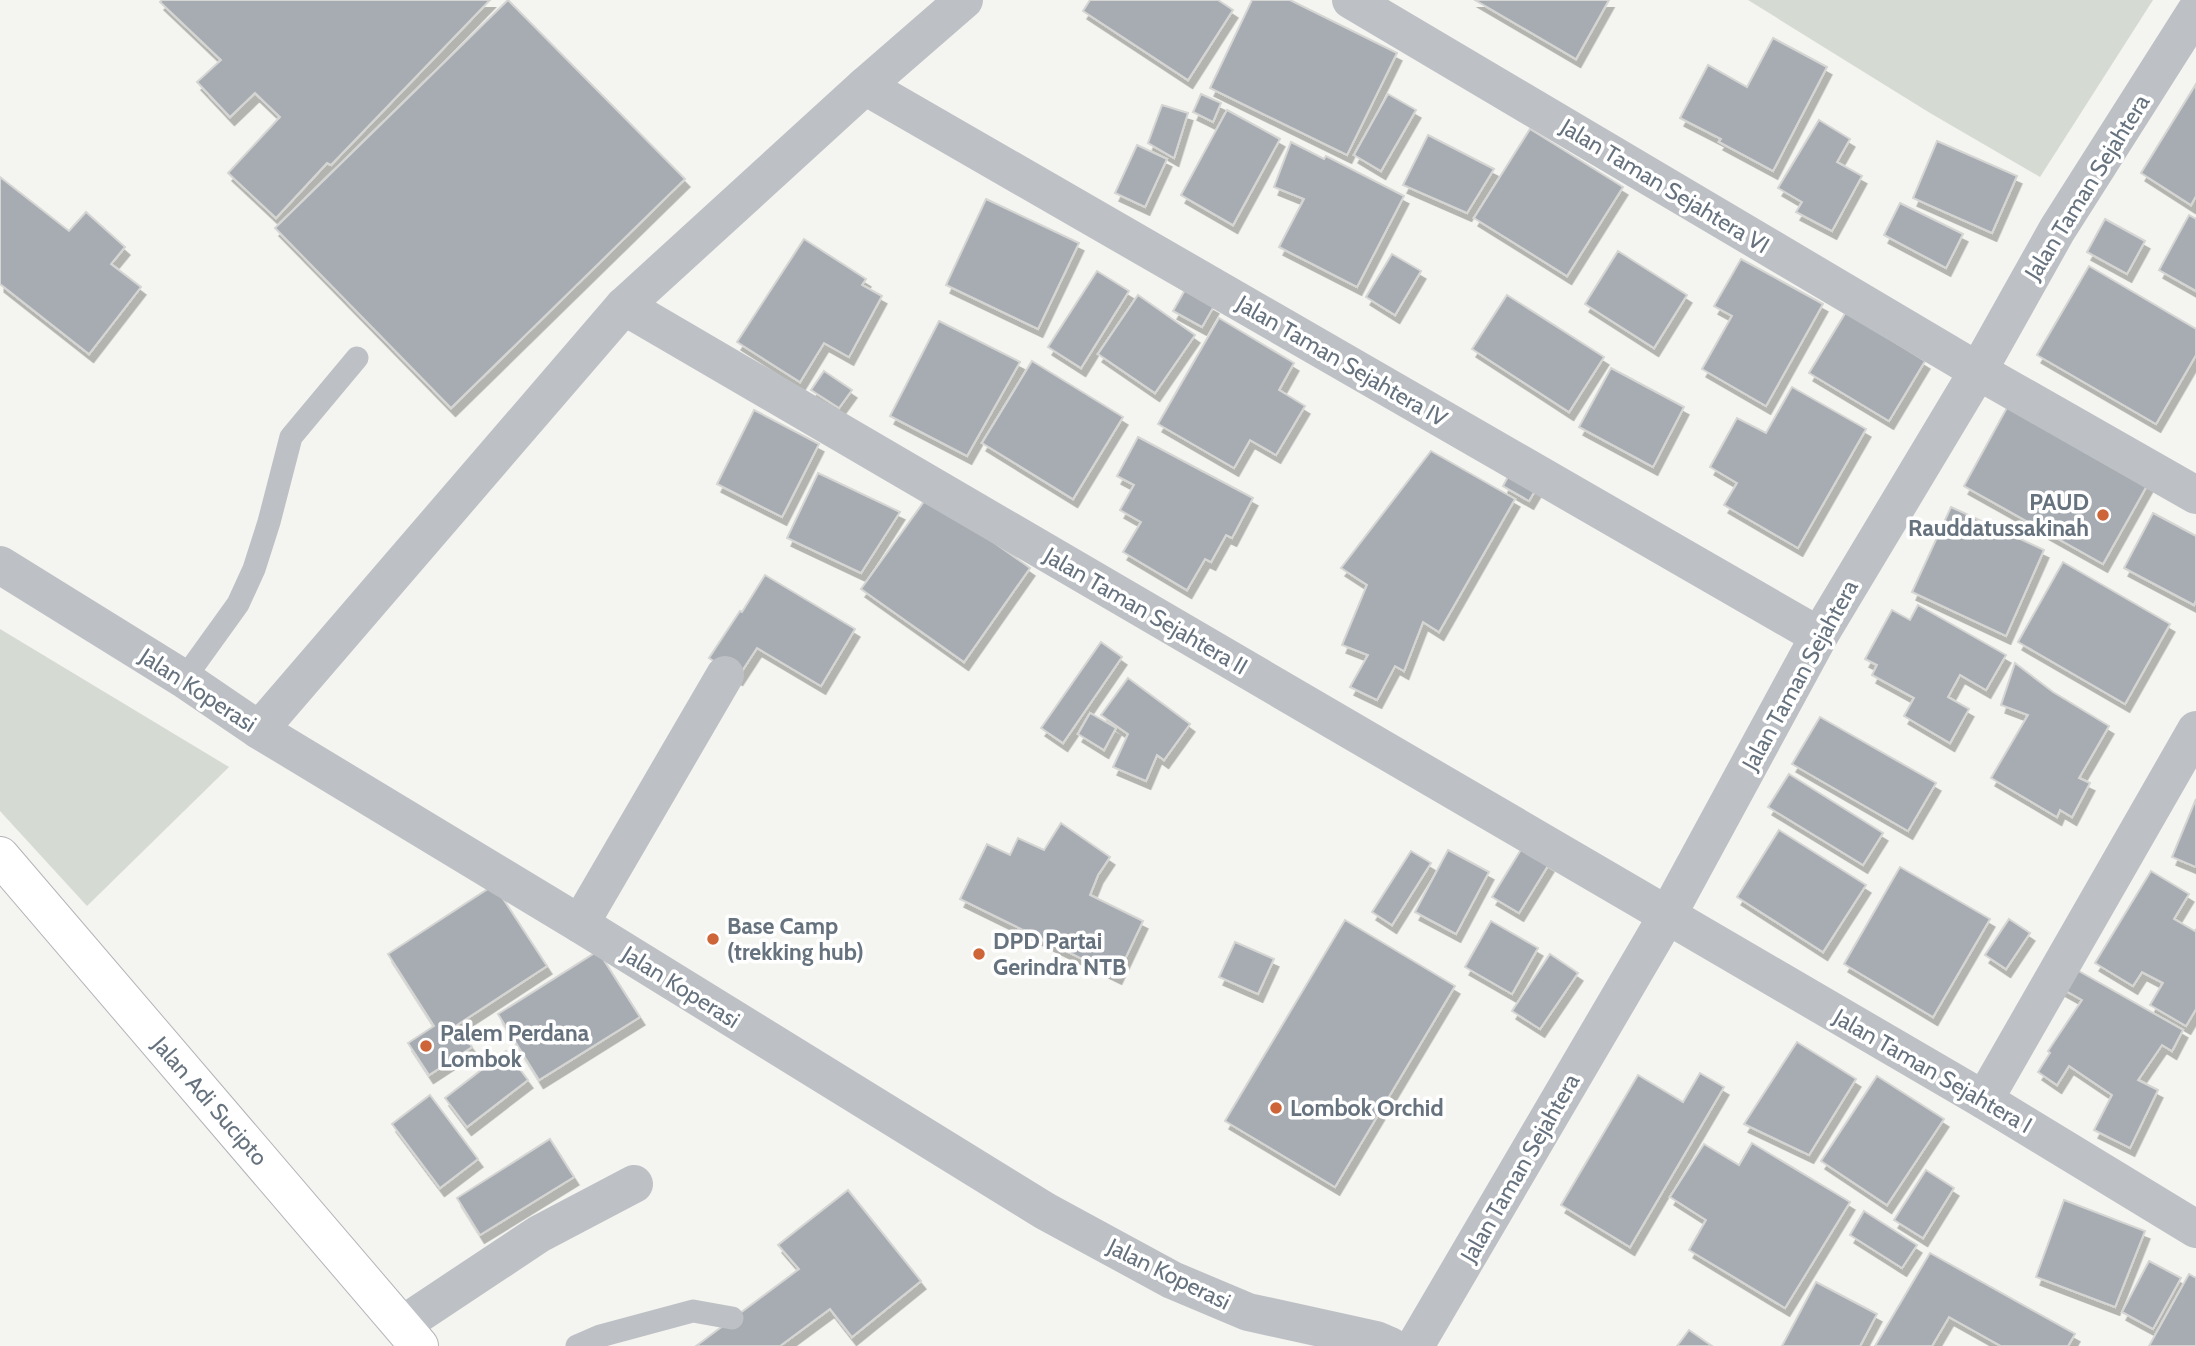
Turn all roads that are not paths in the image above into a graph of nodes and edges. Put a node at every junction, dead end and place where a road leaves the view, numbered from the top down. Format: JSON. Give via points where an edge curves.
{"nodes":[{"id":1,"x":964,"y":0,"type":"edge"},
{"id":2,"x":1351,"y":0,"type":"edge"},
{"id":3,"x":2196,"y":11,"type":"edge"},
{"id":4,"x":864,"y":86,"type":"junction"},
{"id":5,"x":624,"y":306,"type":"junction"},
{"id":6,"x":357,"y":358,"type":"dead end"},
{"id":7,"x":1978,"y":371,"type":"junction"},
{"id":8,"x":2196,"y":495,"type":"edge"},
{"id":9,"x":0,"y":565,"type":"edge"},
{"id":10,"x":1819,"y":636,"type":"junction"},
{"id":11,"x":725,"y":674,"type":"dead end"},
{"id":12,"x":184,"y":679,"type":"junction"},
{"id":13,"x":259,"y":730,"type":"junction"},
{"id":14,"x":2196,"y":730,"type":"edge"},
{"id":15,"x":0,"y":856,"type":"edge"},
{"id":16,"x":1667,"y":916,"type":"junction"},
{"id":17,"x":580,"y":924,"type":"junction"},
{"id":18,"x":1984,"y":1100,"type":"junction"},
{"id":19,"x":634,"y":1184,"type":"dead end"},
{"id":20,"x":2196,"y":1229,"type":"edge"},
{"id":21,"x":732,"y":1318,"type":"dead end"},
{"id":22,"x":411,"y":1336,"type":"edge"},
{"id":23,"x":577,"y":1346,"type":"edge"},
{"id":24,"x":1390,"y":1346,"type":"edge"},
{"id":25,"x":1415,"y":1346,"type":"edge"}],
"edges":[{"from":1,"to":4,"type":"street"},
{"from":2,"to":7,"type":"street","name":"Jalan Taman Sejahtera VI"},
{"from":3,"to":7,"type":"street","name":"Jalan Taman Sejahtera","via":[[2057,230]]},
{"from":4,"to":5,"type":"street"},
{"from":4,"to":10,"type":"street","name":"Jalan Taman Sejahtera IV"},
{"from":5,"to":13,"type":"street"},
{"from":5,"to":16,"type":"street","name":"Jalan Taman Sejahtera II"},
{"from":6,"to":12,"type":"lane","via":[[290,437],[254,569],[237,604]]},
{"from":7,"to":8,"type":"street","name":"Jalan Taman Sejahtera VI"},
{"from":7,"to":10,"type":"street","name":"Jalan Taman Sejahtera"},
{"from":9,"to":12,"type":"street","name":"Jalan Koperasi"},
{"from":10,"to":16,"type":"street","name":"Jalan Taman Sejahtera"},
{"from":11,"to":17,"type":"street"},
{"from":12,"to":13,"type":"street","name":"Jalan Koperasi"},
{"from":13,"to":17,"type":"street","name":"Jalan Koperasi"},
{"from":14,"to":18,"type":"street"},
{"from":15,"to":22,"type":"highway","name":"Jalan Adi Sucipto"},
{"from":16,"to":18,"type":"street","name":"Jalan Taman Sejahtera I"},
{"from":16,"to":25,"type":"street","name":"Jalan Taman Sejahtera"},
{"from":17,"to":24,"type":"street","name":"Jalan Koperasi","via":[[1045,1212],[1172,1280],[1248,1312]]},
{"from":18,"to":20,"type":"street","name":"Jalan Taman Sejahtera I"},
{"from":19,"to":22,"type":"street","via":[[539,1234]]},
{"from":21,"to":23,"type":"lane","via":[[693,1311]]}]}
